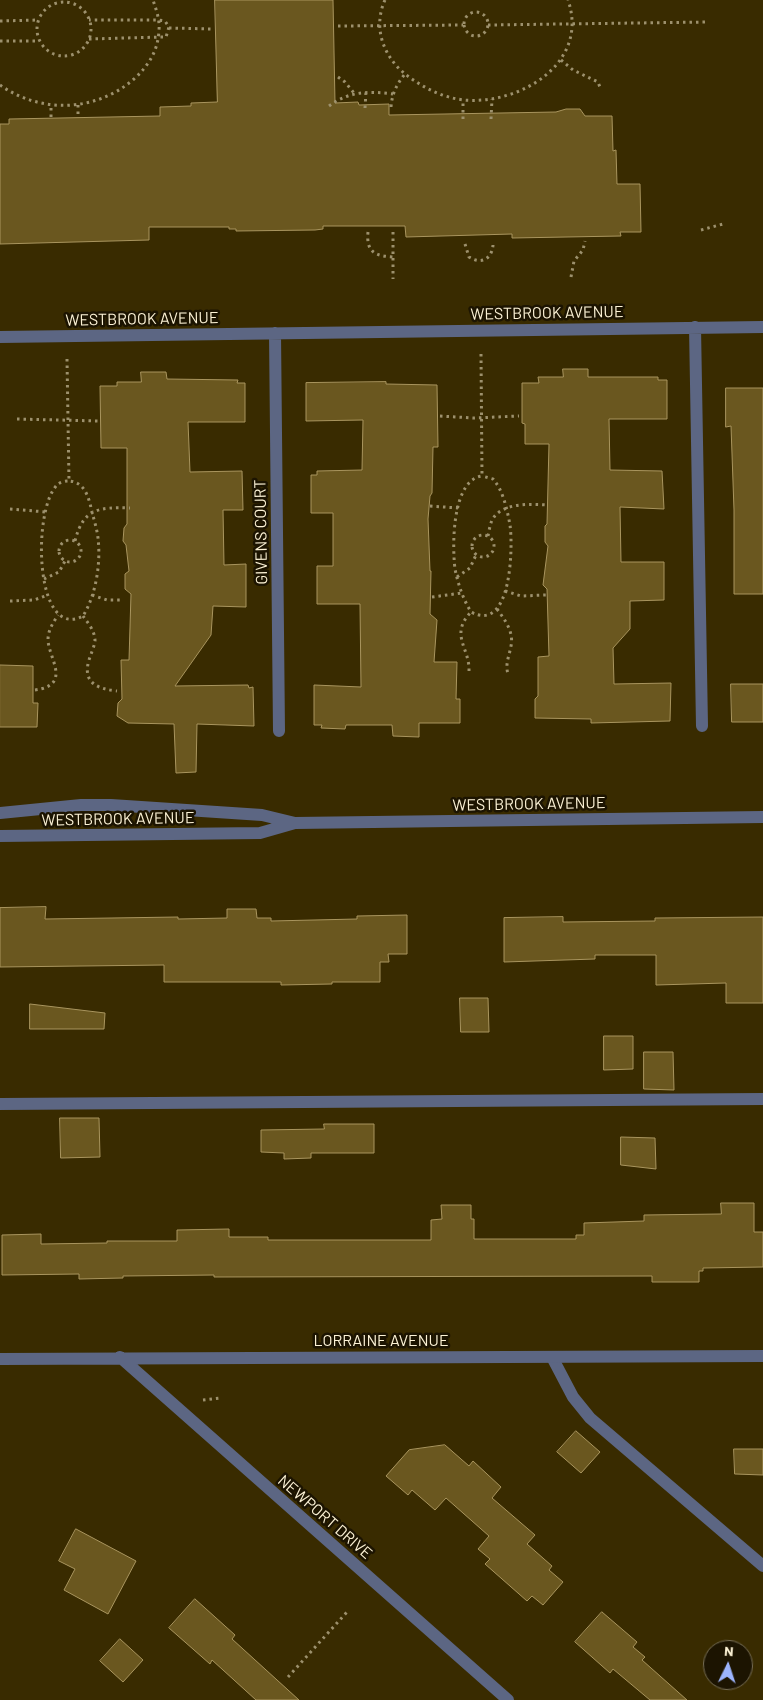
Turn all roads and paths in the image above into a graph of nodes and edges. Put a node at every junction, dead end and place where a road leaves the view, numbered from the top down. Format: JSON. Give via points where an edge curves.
{"nodes":[{"id":1,"x":152,"y":0,"type":"edge"},
{"id":2,"x":385,"y":0,"type":"edge"},
{"id":3,"x":568,"y":0,"type":"edge"},
{"id":4,"x":38,"y":20,"type":"junction"},
{"id":5,"x":89,"y":20,"type":"junction"},
{"id":6,"x":158,"y":20,"type":"junction"},
{"id":7,"x":0,"y":21,"type":"edge"},
{"id":8,"x":709,"y":22,"type":"dead end"},
{"id":9,"x":572,"y":23,"type":"junction"},
{"id":10,"x":464,"y":25,"type":"junction"},
{"id":11,"x":488,"y":25,"type":"junction"},
{"id":12,"x":338,"y":26,"type":"dead end"},
{"id":13,"x":380,"y":26,"type":"junction"},
{"id":14,"x":169,"y":28,"type":"junction"},
{"id":15,"x":211,"y":29,"type":"dead end"},
{"id":16,"x":158,"y":38,"type":"junction"},
{"id":17,"x":89,"y":39,"type":"junction"},
{"id":18,"x":39,"y":40,"type":"junction"},
{"id":19,"x":0,"y":41,"type":"edge"},
{"id":20,"x":561,"y":60,"type":"junction"},
{"id":21,"x":405,"y":74,"type":"junction"},
{"id":22,"x":338,"y":77,"type":"dead end"},
{"id":23,"x":0,"y":86,"type":"edge"},
{"id":24,"x":601,"y":90,"type":"dead end"},
{"id":25,"x":366,"y":92,"type":"junction"},
{"id":26,"x":354,"y":93,"type":"junction"},
{"id":27,"x":393,"y":94,"type":"junction"},
{"id":28,"x":492,"y":99,"type":"junction"},
{"id":29,"x":463,"y":100,"type":"junction"},
{"id":30,"x":51,"y":105,"type":"junction"},
{"id":31,"x":78,"y":105,"type":"junction"},
{"id":32,"x":329,"y":106,"type":"dead end"},
{"id":33,"x":391,"y":106,"type":"dead end"},
{"id":34,"x":365,"y":108,"type":"dead end"},
{"id":35,"x":78,"y":116,"type":"dead end"},
{"id":36,"x":50,"y":117,"type":"dead end"},
{"id":37,"x":463,"y":119,"type":"dead end"},
{"id":38,"x":491,"y":119,"type":"dead end"},
{"id":39,"x":723,"y":224,"type":"dead end"},
{"id":40,"x":701,"y":230,"type":"dead end"},
{"id":41,"x":368,"y":232,"type":"dead end"},
{"id":42,"x":393,"y":232,"type":"dead end"},
{"id":43,"x":585,"y":240,"type":"dead end"},
{"id":44,"x":465,"y":244,"type":"dead end"},
{"id":45,"x":493,"y":245,"type":"dead end"},
{"id":46,"x":393,"y":257,"type":"junction"},
{"id":47,"x":571,"y":277,"type":"dead end"},
{"id":48,"x":393,"y":279,"type":"dead end"},
{"id":49,"x":695,"y":327,"type":"junction"},
{"id":50,"x":763,"y":327,"type":"edge"},
{"id":51,"x":275,"y":333,"type":"junction"},
{"id":52,"x":0,"y":337,"type":"edge"},
{"id":53,"x":481,"y":350,"type":"dead end"},
{"id":54,"x":67,"y":356,"type":"dead end"},
{"id":55,"x":440,"y":416,"type":"dead end"},
{"id":56,"x":519,"y":416,"type":"dead end"},
{"id":57,"x":482,"y":418,"type":"junction"},
{"id":58,"x":17,"y":419,"type":"dead end"},
{"id":59,"x":68,"y":420,"type":"junction"},
{"id":60,"x":98,"y":421,"type":"dead end"},
{"id":61,"x":482,"y":476,"type":"junction"},
{"id":62,"x":69,"y":481,"type":"junction"},
{"id":63,"x":548,"y":505,"type":"dead end"},
{"id":64,"x":430,"y":506,"type":"dead end"},
{"id":65,"x":10,"y":508,"type":"dead end"},
{"id":66,"x":130,"y":508,"type":"dead end"},
{"id":67,"x":458,"y":508,"type":"junction"},
{"id":68,"x":506,"y":509,"type":"junction"},
{"id":69,"x":46,"y":512,"type":"junction"},
{"id":70,"x":92,"y":513,"type":"junction"},
{"id":71,"x":488,"y":536,"type":"junction"},
{"id":72,"x":75,"y":541,"type":"junction"},
{"id":73,"x":476,"y":555,"type":"junction"},
{"id":74,"x":66,"y":561,"type":"junction"},
{"id":75,"x":457,"y":577,"type":"junction"},
{"id":76,"x":44,"y":579,"type":"junction"},
{"id":77,"x":505,"y":592,"type":"junction"},
{"id":78,"x":462,"y":593,"type":"junction"},
{"id":79,"x":48,"y":595,"type":"junction"},
{"id":80,"x":92,"y":595,"type":"junction"},
{"id":81,"x":546,"y":595,"type":"dead end"},
{"id":82,"x":432,"y":598,"type":"dead end"},
{"id":83,"x":122,"y":600,"type":"dead end"},
{"id":84,"x":10,"y":601,"type":"dead end"},
{"id":85,"x":497,"y":609,"type":"junction"},
{"id":86,"x":471,"y":612,"type":"junction"},
{"id":87,"x":58,"y":615,"type":"junction"},
{"id":88,"x":83,"y":616,"type":"junction"},
{"id":89,"x":468,"y":671,"type":"dead end"},
{"id":90,"x":508,"y":674,"type":"dead end"},
{"id":91,"x":34,"y":690,"type":"dead end"},
{"id":92,"x":117,"y":691,"type":"dead end"},
{"id":93,"x":702,"y":726,"type":"dead end"},
{"id":94,"x":280,"y":731,"type":"dead end"},
{"id":95,"x":0,"y":813,"type":"edge"},
{"id":96,"x":763,"y":817,"type":"edge"},
{"id":97,"x":295,"y":824,"type":"junction"},
{"id":98,"x":0,"y":836,"type":"edge"},
{"id":99,"x":763,"y":1099,"type":"edge"},
{"id":100,"x":0,"y":1104,"type":"edge"},
{"id":101,"x":763,"y":1356,"type":"edge"},
{"id":102,"x":120,"y":1357,"type":"junction"},
{"id":103,"x":552,"y":1357,"type":"junction"},
{"id":104,"x":0,"y":1359,"type":"edge"},
{"id":105,"x":763,"y":1566,"type":"edge"},
{"id":106,"x":347,"y":1612,"type":"dead end"},
{"id":107,"x":288,"y":1677,"type":"dead end"},
{"id":108,"x":508,"y":1700,"type":"edge"}],
"edges":[{"from":1,"to":6,"type":"path"},
{"from":2,"to":13,"type":"path"},
{"from":3,"to":9,"type":"path"},
{"from":4,"to":5,"type":"path","via":[[51,5],[66,2],[75,4]]},
{"from":4,"to":7,"type":"path"},
{"from":4,"to":18,"type":"path","via":[[36,31]]},
{"from":5,"to":6,"type":"path"},
{"from":5,"to":17,"type":"path"},
{"from":6,"to":14,"type":"path","via":[[165,21]]},
{"from":6,"to":16,"type":"path"},
{"from":8,"to":9,"type":"path"},
{"from":9,"to":11,"type":"path"},
{"from":9,"to":20,"type":"path","via":[[568,46]]},
{"from":10,"to":11,"type":"path","via":[[467,33],[478,37],[486,32]]},
{"from":10,"to":11,"type":"path","via":[[468,14],[476,12],[483,14]]},
{"from":10,"to":13,"type":"path"},
{"from":12,"to":13,"type":"path"},
{"from":13,"to":21,"type":"path","via":[[388,55]]},
{"from":14,"to":15,"type":"path"},
{"from":14,"to":16,"type":"path","via":[[166,37]]},
{"from":16,"to":17,"type":"path"},
{"from":16,"to":31,"type":"path","via":[[151,60],[131,81],[103,98]]},
{"from":17,"to":18,"type":"path","via":[[81,50],[64,57],[48,51]]},
{"from":18,"to":19,"type":"path"},
{"from":20,"to":24,"type":"path","via":[[598,82]]},
{"from":20,"to":28,"type":"path","via":[[526,89]]},
{"from":21,"to":27,"type":"path"},
{"from":21,"to":29,"type":"path","via":[[436,93]]},
{"from":22,"to":26,"type":"path"},
{"from":23,"to":30,"type":"path","via":[[33,102]]},
{"from":25,"to":26,"type":"path"},
{"from":25,"to":27,"type":"path"},
{"from":25,"to":34,"type":"path"},
{"from":26,"to":32,"type":"path"},
{"from":27,"to":33,"type":"path"},
{"from":28,"to":29,"type":"path"},
{"from":28,"to":38,"type":"path"},
{"from":29,"to":37,"type":"path"},
{"from":30,"to":31,"type":"path"},
{"from":30,"to":36,"type":"path"},
{"from":31,"to":35,"type":"path"},
{"from":39,"to":40,"type":"path"},
{"from":41,"to":46,"type":"path","via":[[368,245],[373,252]]},
{"from":42,"to":46,"type":"path"},
{"from":43,"to":47,"type":"path","via":[[583,250],[574,262]]},
{"from":44,"to":45,"type":"path","via":[[469,257],[475,261],[489,257]]},
{"from":46,"to":48,"type":"path"},
{"from":49,"to":50,"type":"street","name":"WESTBROOK AVENUE"},
{"from":49,"to":51,"type":"street","name":"WESTBROOK AVENUE"},
{"from":49,"to":93,"type":"street"},
{"from":51,"to":52,"type":"street","name":"WESTBROOK AVENUE"},
{"from":51,"to":94,"type":"street","name":"GIVENS COURT"},
{"from":53,"to":57,"type":"path"},
{"from":54,"to":59,"type":"path"},
{"from":55,"to":57,"type":"path"},
{"from":56,"to":57,"type":"path"},
{"from":57,"to":61,"type":"path"},
{"from":58,"to":59,"type":"path"},
{"from":59,"to":60,"type":"path"},
{"from":59,"to":62,"type":"path"},
{"from":61,"to":67,"type":"path","via":[[470,481]]},
{"from":61,"to":68,"type":"path","via":[[496,482]]},
{"from":62,"to":69,"type":"path","via":[[57,485]]},
{"from":62,"to":70,"type":"path","via":[[82,486]]},
{"from":63,"to":68,"type":"path"},
{"from":64,"to":67,"type":"path"},
{"from":65,"to":69,"type":"path"},
{"from":66,"to":70,"type":"path","via":[[106,508]]},
{"from":67,"to":75,"type":"path","via":[[454,542]]},
{"from":68,"to":71,"type":"path","via":[[493,519]]},
{"from":68,"to":77,"type":"path","via":[[511,554]]},
{"from":69,"to":76,"type":"path","via":[[42,547]]},
{"from":70,"to":72,"type":"path","via":[[81,522]]},
{"from":70,"to":80,"type":"path","via":[[99,551]]},
{"from":71,"to":73,"type":"path","via":[[480,534],[472,541]]},
{"from":71,"to":73,"type":"path","via":[[494,544],[492,551],[483,557]]},
{"from":72,"to":74,"type":"path","via":[[66,541],[61,546],[59,553]]},
{"from":72,"to":74,"type":"path","via":[[81,548],[81,555],[76,561]]},
{"from":73,"to":75,"type":"path","via":[[470,568]]},
{"from":74,"to":76,"type":"path","via":[[59,572]]},
{"from":75,"to":78,"type":"path"},
{"from":76,"to":79,"type":"path"},
{"from":77,"to":81,"type":"path","via":[[521,596]]},
{"from":77,"to":85,"type":"path"},
{"from":78,"to":82,"type":"path"},
{"from":78,"to":86,"type":"path"},
{"from":79,"to":84,"type":"path","via":[[34,600]]},
{"from":79,"to":87,"type":"path"},
{"from":80,"to":83,"type":"path"},
{"from":80,"to":88,"type":"path"},
{"from":85,"to":86,"type":"path","via":[[483,615]]},
{"from":85,"to":90,"type":"path","via":[[511,633],[506,665]]},
{"from":86,"to":89,"type":"path","via":[[464,621],[461,634]]},
{"from":87,"to":88,"type":"path","via":[[66,620]]},
{"from":87,"to":91,"type":"path","via":[[48,639],[56,674],[48,685]]},
{"from":88,"to":92,"type":"path","via":[[95,639],[88,662],[89,677],[99,688]]},
{"from":95,"to":97,"type":"street","name":"WESTBROOK AVENUE","via":[[111,805],[262,815]]},
{"from":96,"to":97,"type":"street","name":"WESTBROOK AVENUE"},
{"from":97,"to":98,"type":"street","name":"WESTBROOK AVENUE","via":[[260,833]]},
{"from":99,"to":100,"type":"street"},
{"from":101,"to":103,"type":"street","name":"LORRAINE AVENUE"},
{"from":102,"to":103,"type":"street","name":"LORRAINE AVENUE"},
{"from":102,"to":104,"type":"street","name":"LORRAINE AVENUE"},
{"from":102,"to":108,"type":"street","name":"NEWPORT DRIVE"},
{"from":103,"to":105,"type":"street","via":[[573,1397],[590,1418]]},
{"from":106,"to":107,"type":"path"}]}
